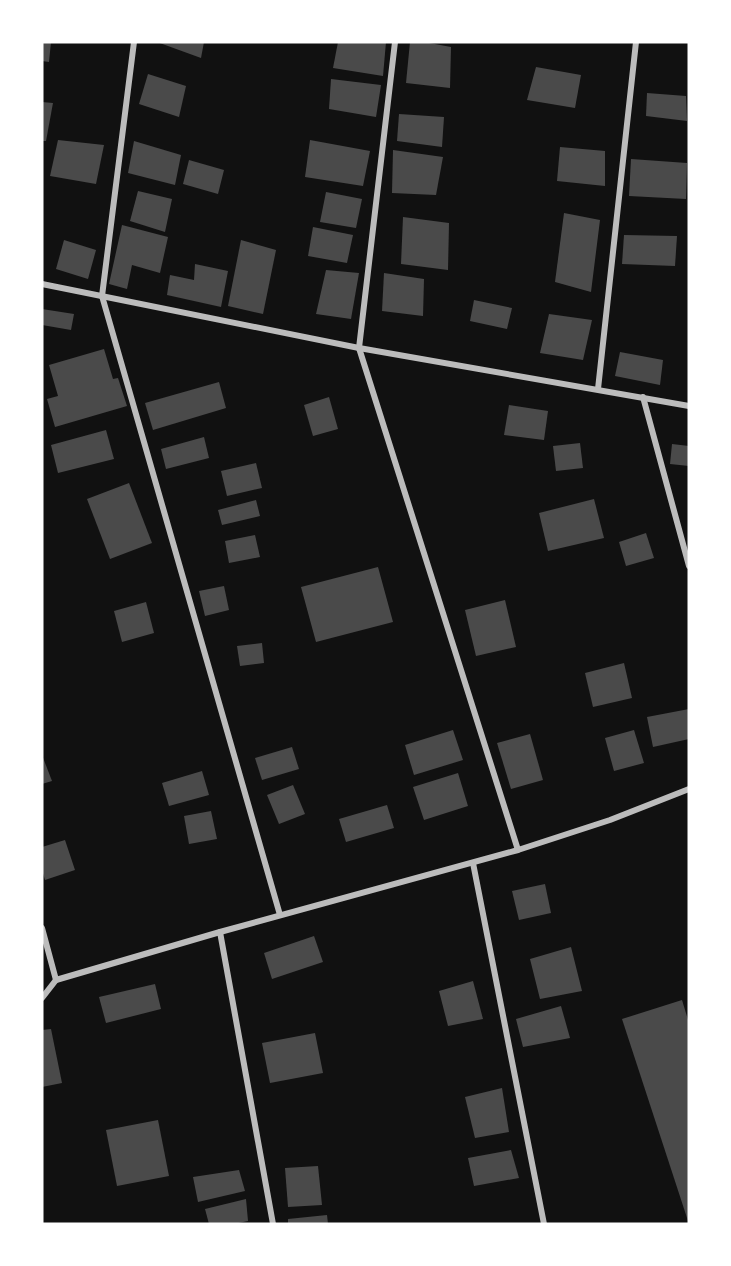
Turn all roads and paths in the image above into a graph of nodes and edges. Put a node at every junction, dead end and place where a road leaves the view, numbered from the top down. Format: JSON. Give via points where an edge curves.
{"nodes":[{"id":1,"x":134,"y":42,"type":"edge"},
{"id":2,"x":395,"y":42,"type":"edge"},
{"id":3,"x":636,"y":42,"type":"edge"},
{"id":4,"x":42,"y":284,"type":"edge"},
{"id":5,"x":102,"y":296,"type":"junction"},
{"id":6,"x":359,"y":348,"type":"junction"},
{"id":7,"x":598,"y":389,"type":"junction"},
{"id":8,"x":643,"y":398,"type":"junction"},
{"id":9,"x":689,"y":406,"type":"edge"},
{"id":10,"x":689,"y":566,"type":"edge"},
{"id":11,"x":689,"y":789,"type":"edge"},
{"id":12,"x":518,"y":850,"type":"junction"},
{"id":13,"x":472,"y":863,"type":"junction"},
{"id":14,"x":280,"y":915,"type":"junction"},
{"id":15,"x":42,"y":928,"type":"edge"},
{"id":16,"x":220,"y":932,"type":"junction"},
{"id":17,"x":56,"y":980,"type":"junction"},
{"id":18,"x":42,"y":998,"type":"edge"},
{"id":19,"x":273,"y":1224,"type":"edge"},
{"id":20,"x":544,"y":1224,"type":"edge"}],
"edges":[{"from":1,"to":5,"type":"street"},
{"from":2,"to":6,"type":"street"},
{"from":3,"to":7,"type":"street"},
{"from":4,"to":5,"type":"street"},
{"from":5,"to":6,"type":"street"},
{"from":5,"to":14,"type":"street"},
{"from":6,"to":7,"type":"street"},
{"from":6,"to":12,"type":"street"},
{"from":7,"to":8,"type":"street"},
{"from":8,"to":9,"type":"street"},
{"from":8,"to":10,"type":"street"},
{"from":11,"to":12,"type":"street"},
{"from":12,"to":13,"type":"street"},
{"from":13,"to":14,"type":"street"},
{"from":13,"to":20,"type":"street"},
{"from":14,"to":16,"type":"street"},
{"from":15,"to":17,"type":"street"},
{"from":16,"to":17,"type":"street"},
{"from":16,"to":19,"type":"street"},
{"from":17,"to":18,"type":"street"}]}
